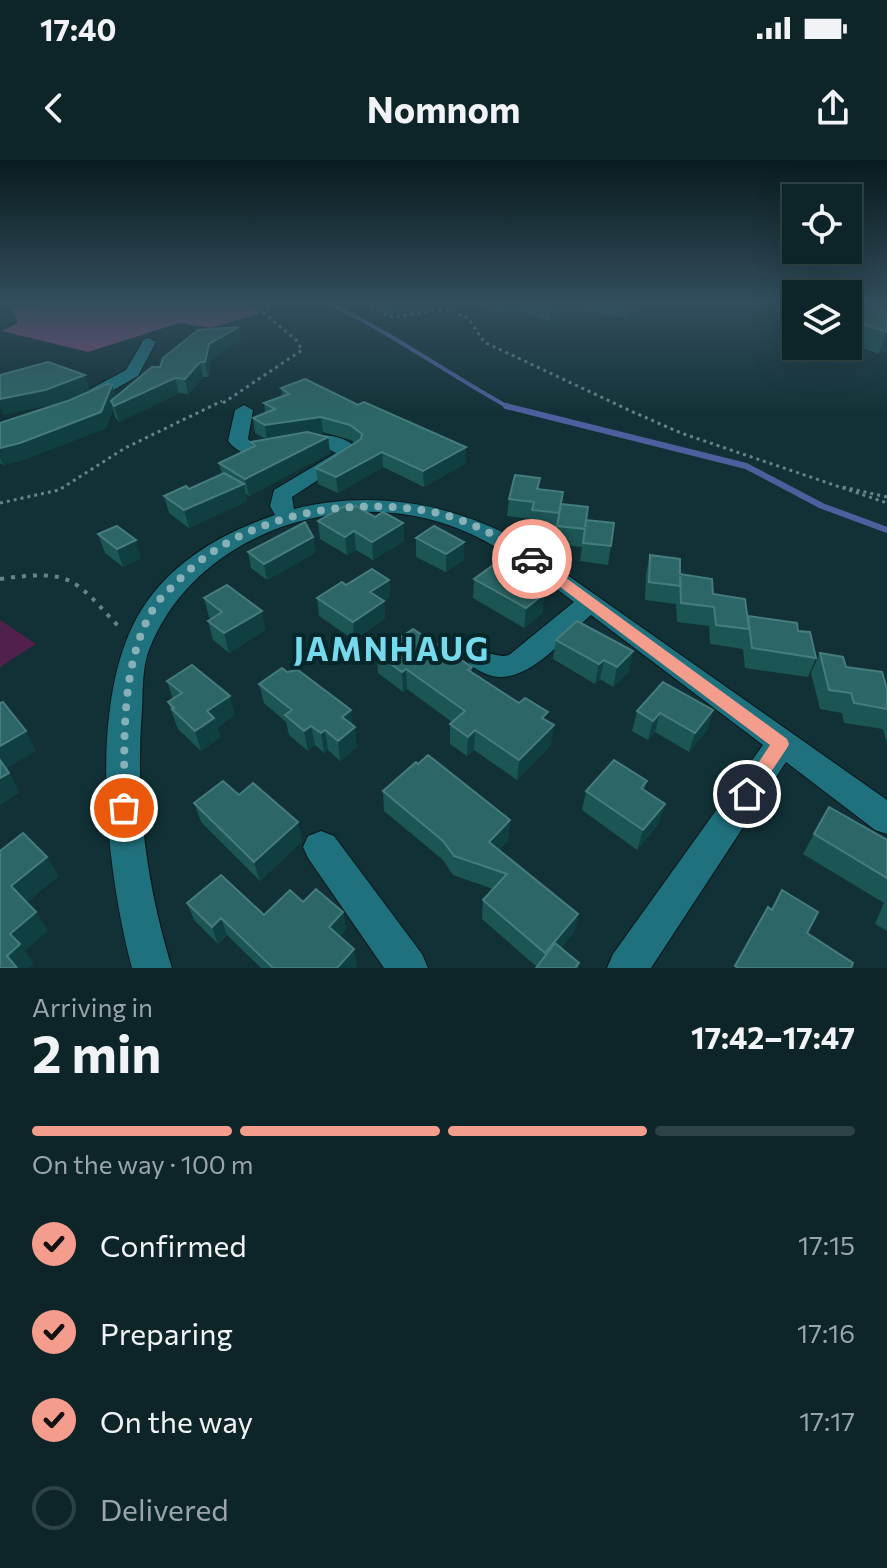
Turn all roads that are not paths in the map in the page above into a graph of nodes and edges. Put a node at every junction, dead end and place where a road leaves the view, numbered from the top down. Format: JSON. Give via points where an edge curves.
{"nodes":[{"id":1,"x":149,"y":342,"type":"dead end"},
{"id":2,"x":72,"y":404,"type":"edge"},
{"id":3,"x":234,"y":409,"type":"road end"},
{"id":4,"x":287,"y":517,"type":"junction"},
{"id":5,"x":590,"y":602,"type":"junction"},
{"id":6,"x":480,"y":659,"type":"dead end"},
{"id":7,"x":781,"y":744,"type":"junction"},
{"id":8,"x":887,"y":819,"type":"edge"},
{"id":9,"x":321,"y":847,"type":"dead end"},
{"id":10,"x":152,"y":968,"type":"edge"},
{"id":11,"x":408,"y":968,"type":"edge"},
{"id":12,"x":627,"y":968,"type":"edge"}],
"edges":[{"from":1,"to":2,"type":"street","via":[[132,373]]},
{"from":3,"to":4,"type":"street","via":[[238,441],[249,450],[313,438],[351,452],[281,494]]},
{"from":4,"to":5,"type":"street","via":[[350,508],[429,511],[477,526],[512,545]]},
{"from":4,"to":10,"type":"street","via":[[228,542],[192,566],[155,605],[134,652],[125,728],[124,834]]},
{"from":5,"to":6,"type":"street","via":[[519,662],[499,668]]},
{"from":5,"to":7,"type":"street"},
{"from":7,"to":8,"type":"street"},
{"from":7,"to":12,"type":"street"},
{"from":9,"to":11,"type":"street"}]}
